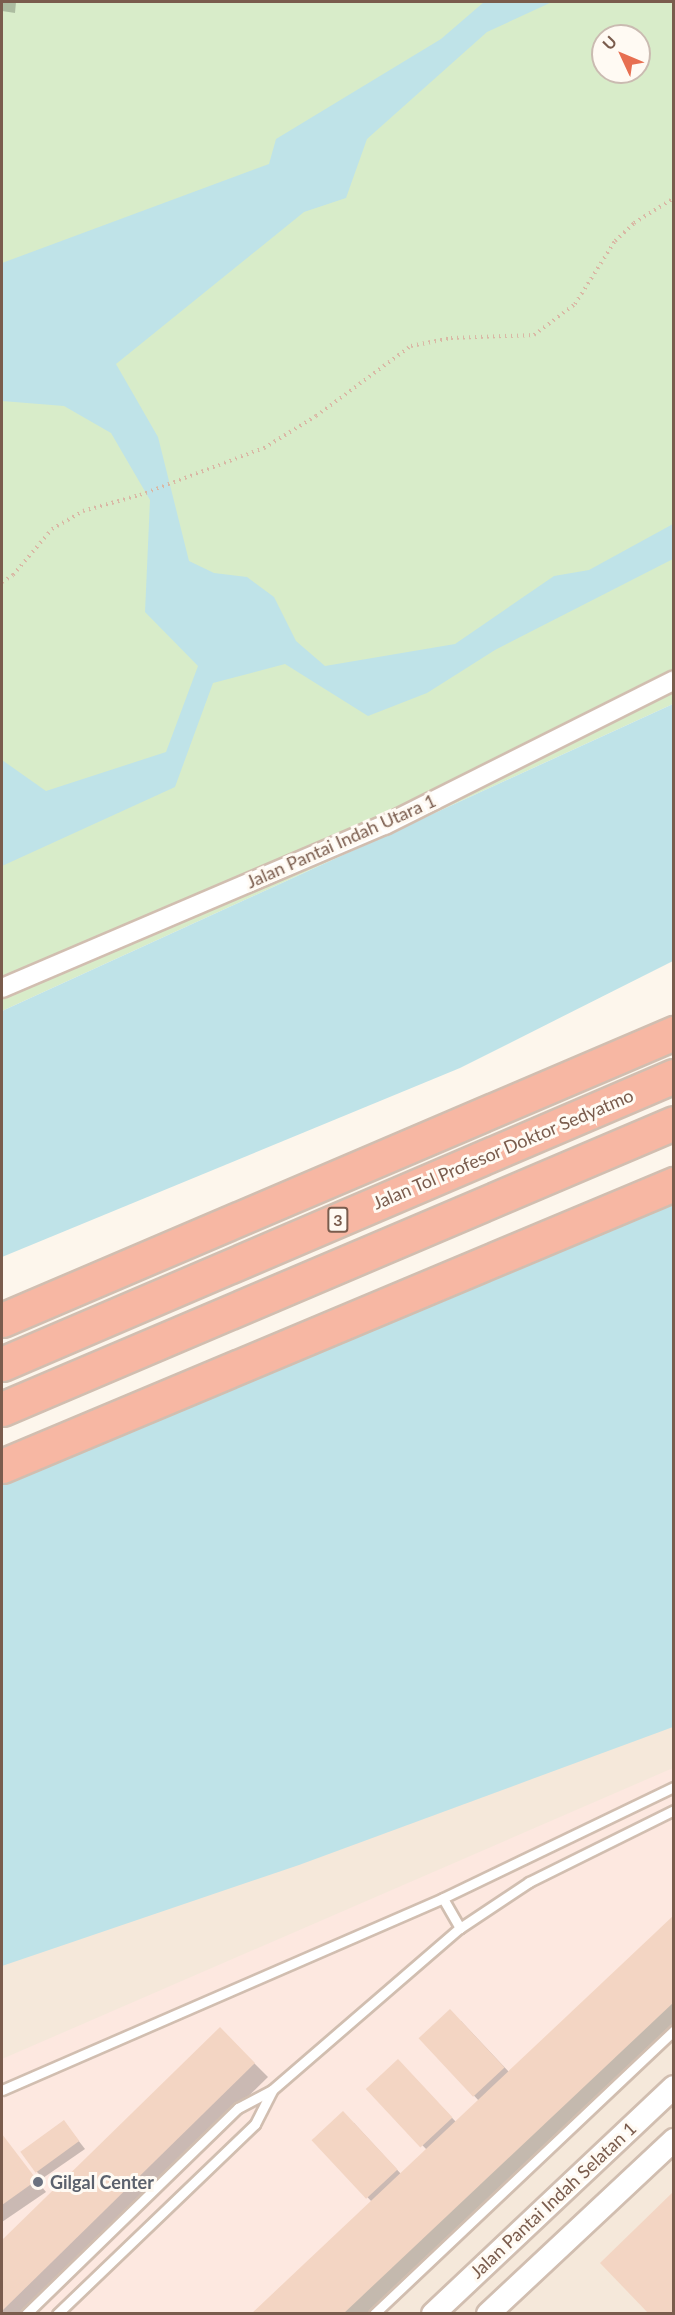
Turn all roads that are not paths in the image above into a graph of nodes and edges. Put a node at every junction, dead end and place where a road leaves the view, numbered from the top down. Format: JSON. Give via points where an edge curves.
{"nodes":[{"id":1,"x":674,"y":680,"type":"edge"},
{"id":2,"x":2,"y":988,"type":"edge"},
{"id":3,"x":674,"y":1033,"type":"edge"},
{"id":4,"x":674,"y":1076,"type":"edge"},
{"id":5,"x":674,"y":1123,"type":"edge"},
{"id":6,"x":674,"y":1184,"type":"edge"},
{"id":7,"x":2,"y":1320,"type":"edge"},
{"id":8,"x":2,"y":1364,"type":"edge"},
{"id":9,"x":2,"y":1409,"type":"edge"},
{"id":10,"x":2,"y":1466,"type":"edge"},
{"id":11,"x":674,"y":1787,"type":"edge"},
{"id":12,"x":674,"y":1810,"type":"edge"},
{"id":13,"x":443,"y":1898,"type":"junction"},
{"id":14,"x":460,"y":1928,"type":"junction"},
{"id":15,"x":674,"y":2030,"type":"edge"},
{"id":16,"x":674,"y":2087,"type":"edge"},
{"id":17,"x":2,"y":2090,"type":"edge"},
{"id":18,"x":272,"y":2090,"type":"junction"},
{"id":19,"x":674,"y":2140,"type":"edge"},
{"id":20,"x":26,"y":2313,"type":"edge"},
{"id":21,"x":57,"y":2313,"type":"edge"},
{"id":22,"x":374,"y":2313,"type":"edge"},
{"id":23,"x":433,"y":2313,"type":"edge"},
{"id":24,"x":488,"y":2313,"type":"edge"}],
"edges":[{"from":1,"to":2,"type":"street","name":"Jalan Pantai Indah Utara 1","via":[[385,825]]},
{"from":3,"to":7,"type":"highway","number":"3"},
{"from":4,"to":8,"type":"highway","name":"Jalan Tol Profesor Doktor Sedyatmo","number":"3"},
{"from":5,"to":9,"type":"highway","number":"3"},
{"from":6,"to":10,"type":"highway"},
{"from":11,"to":13,"type":"lane"},
{"from":12,"to":14,"type":"lane","via":[[529,1882]]},
{"from":13,"to":14,"type":"lane"},
{"from":13,"to":17,"type":"lane"},
{"from":14,"to":18,"type":"lane"},
{"from":15,"to":22,"type":"lane"},
{"from":16,"to":23,"type":"street","name":"Jalan Pantai Indah Selatan 1"},
{"from":18,"to":20,"type":"lane","via":[[238,2108]]},
{"from":18,"to":21,"type":"lane","via":[[255,2124]]},
{"from":19,"to":24,"type":"street"}]}
